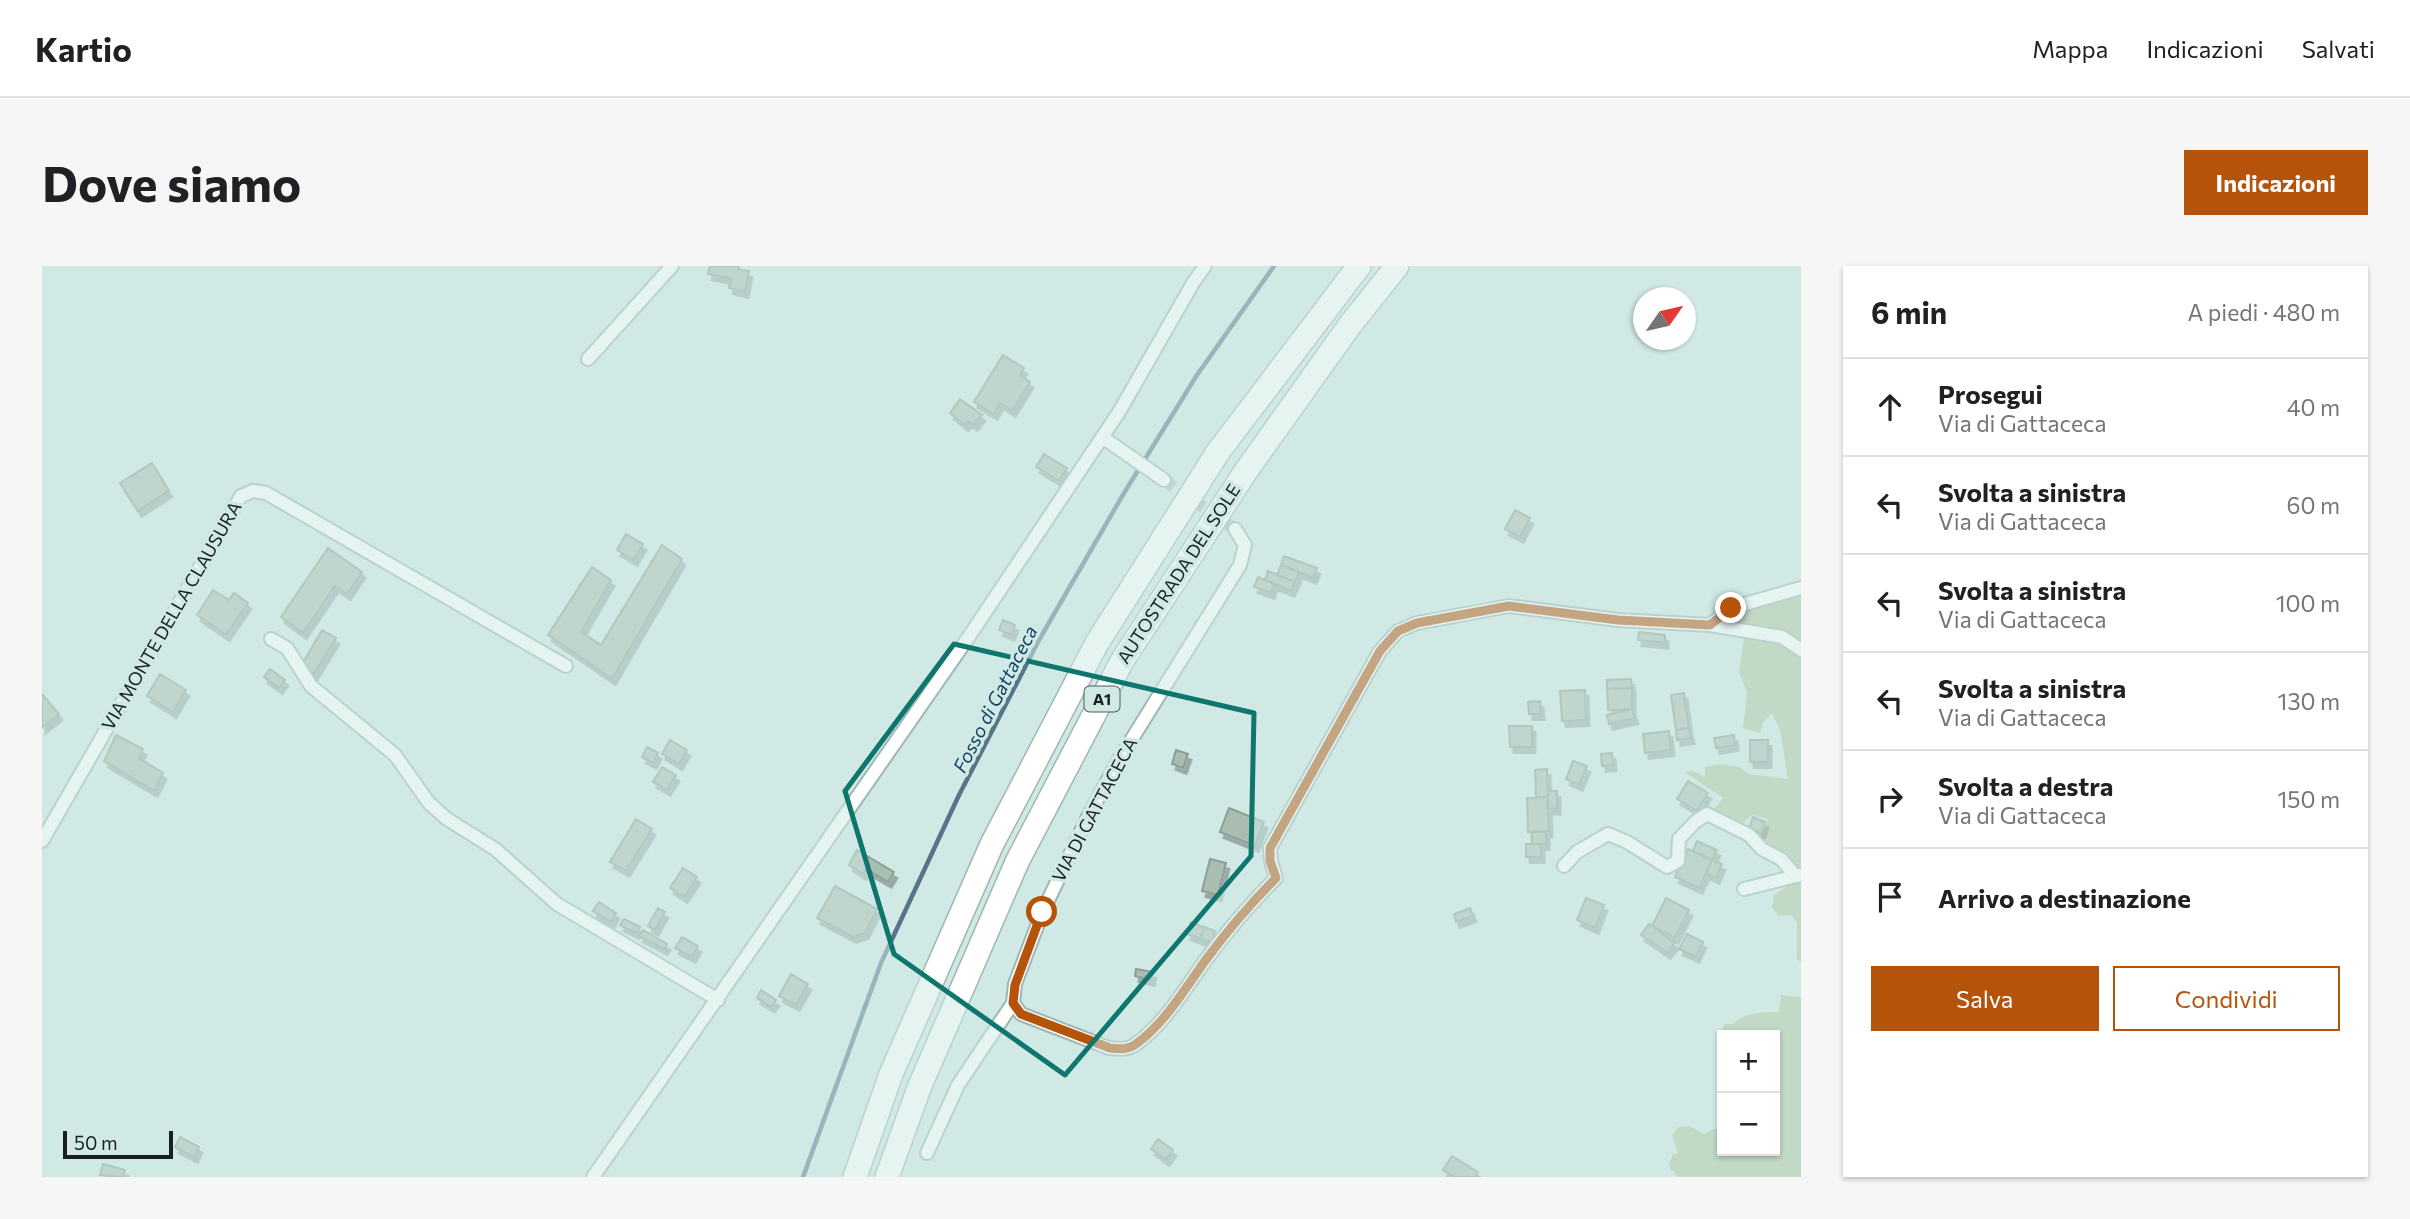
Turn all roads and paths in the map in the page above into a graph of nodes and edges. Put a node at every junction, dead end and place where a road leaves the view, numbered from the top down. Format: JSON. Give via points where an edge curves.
{"nodes":[{"id":1,"x":672,"y":266,"type":"edge"},
{"id":2,"x":1205,"y":266,"type":"edge"},
{"id":3,"x":1359,"y":266,"type":"edge"},
{"id":4,"x":1397,"y":266,"type":"edge"},
{"id":5,"x":588,"y":359,"type":"dead end"},
{"id":6,"x":1102,"y":438,"type":"junction"},
{"id":7,"x":1164,"y":480,"type":"tunnel mouth"},
{"id":8,"x":1236,"y":529,"type":"dead end"},
{"id":9,"x":1801,"y":587,"type":"edge"},
{"id":10,"x":1710,"y":625,"type":"junction"},
{"id":11,"x":271,"y":639,"type":"dead end"},
{"id":12,"x":1801,"y":650,"type":"edge"},
{"id":13,"x":566,"y":666,"type":"dead end"},
{"id":14,"x":42,"y":841,"type":"edge"},
{"id":15,"x":1564,"y":866,"type":"dead end"},
{"id":16,"x":1799,"y":876,"type":"edge"},
{"id":17,"x":1744,"y":889,"type":"dead end"},
{"id":18,"x":718,"y":1000,"type":"junction"},
{"id":19,"x":1013,"y":1003,"type":"junction"},
{"id":20,"x":927,"y":1153,"type":"dead end"},
{"id":21,"x":593,"y":1177,"type":"edge"},
{"id":22,"x":855,"y":1177,"type":"edge"},
{"id":23,"x":887,"y":1177,"type":"edge"}],
"edges":[{"from":1,"to":5,"type":"street"},
{"from":2,"to":6,"type":"street"},
{"from":3,"to":22,"type":"highway","name":"AUTOSTRADA DEL SOLE","number":"A1","via":[[1218,452],[1097,643],[992,844],[891,1074]]},
{"from":4,"to":23,"type":"highway","name":"AUTOSTRADA DEL SOLE","number":"A1","via":[[1246,471],[1122,661],[1017,862],[919,1088]]},
{"from":6,"to":7,"type":"street"},
{"from":6,"to":18,"type":"street"},
{"from":8,"to":19,"type":"street","name":"VIA DI GATTACECA","via":[[1245,545],[1240,565],[1088,817],[1042,912],[1015,985]]},
{"from":9,"to":10,"type":"street","via":[[1731,608]]},
{"from":10,"to":12,"type":"street","via":[[1782,637]]},
{"from":10,"to":19,"type":"street","via":[[1618,620],[1509,606],[1417,623],[1398,631],[1380,651],[1270,848],[1276,878],[1226,932],[1164,1020],[1133,1046],[1110,1048],[1021,1014]]},
{"from":11,"to":18,"type":"street","via":[[287,648],[311,686],[395,755],[429,803],[447,819],[495,849],[557,904]]},
{"from":13,"to":14,"type":"street","name":"VIA MONTE DELLA CLAUSURA","via":[[267,493],[253,491],[241,496]]},
{"from":15,"to":16,"type":"street","via":[[1577,852],[1608,834],[1667,867],[1678,861],[1679,839],[1707,814],[1749,835]]},
{"from":16,"to":17,"type":"street"},
{"from":18,"to":21,"type":"street"},
{"from":19,"to":20,"type":"street","via":[[958,1085]]}]}
